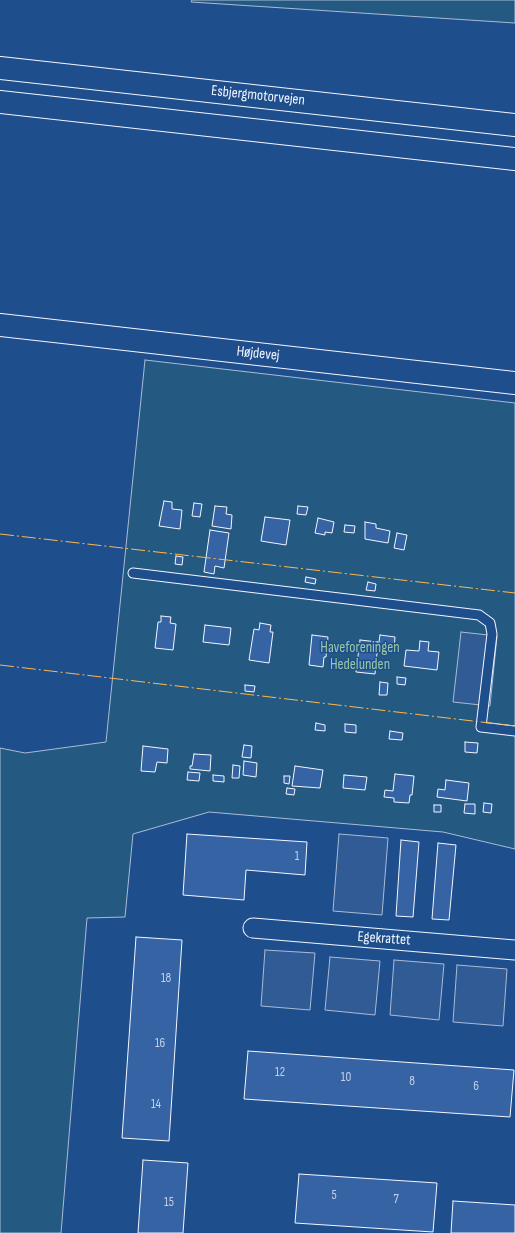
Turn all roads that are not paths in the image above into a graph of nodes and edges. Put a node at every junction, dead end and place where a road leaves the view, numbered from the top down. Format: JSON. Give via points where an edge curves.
{"nodes":[{"id":1,"x":0,"y":68,"type":"edge"},
{"id":2,"x":0,"y":102,"type":"edge"},
{"id":3,"x":515,"y":125,"type":"edge"},
{"id":4,"x":515,"y":158,"type":"edge"},
{"id":5,"x":0,"y":325,"type":"edge"},
{"id":6,"x":515,"y":383,"type":"edge"},
{"id":7,"x":133,"y":573,"type":"dead end"},
{"id":8,"x":515,"y":731,"type":"edge"},
{"id":9,"x":254,"y":928,"type":"dead end"},
{"id":10,"x":515,"y":950,"type":"edge"}],
"edges":[{"from":1,"to":3,"type":"main road","name":"Esbjergmotorvejen"},
{"from":2,"to":4,"type":"main road"},
{"from":5,"to":6,"type":"main road","name":"Højdevej"},
{"from":7,"to":8,"type":"lane","via":[[479,615],[490,623],[492,634],[481,727]]},
{"from":9,"to":10,"type":"street","name":"Egekrattet"}]}
